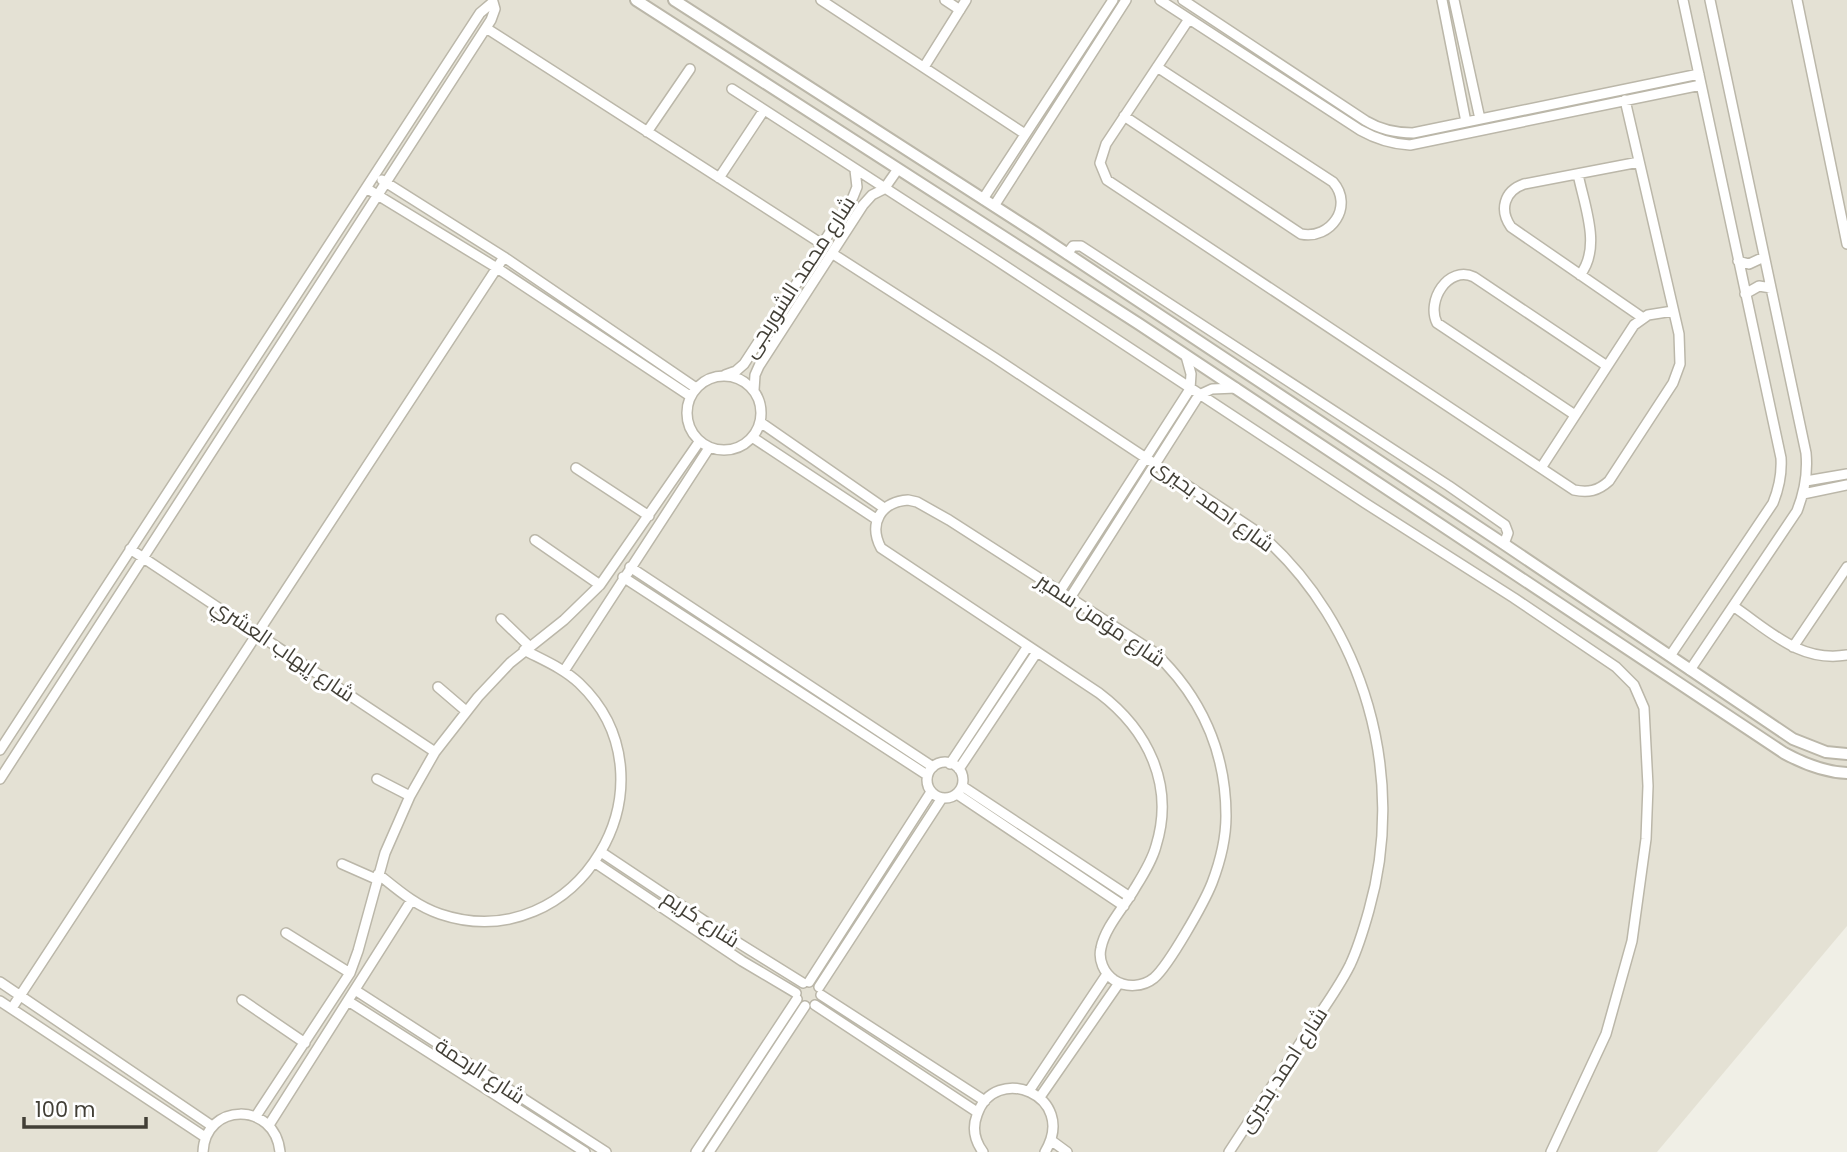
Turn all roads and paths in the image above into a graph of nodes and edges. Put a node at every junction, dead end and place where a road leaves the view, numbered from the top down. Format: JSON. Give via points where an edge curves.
{"nodes":[{"id":1,"x":636,"y":0,"type":"edge"},
{"id":2,"x":674,"y":0,"type":"edge"},
{"id":3,"x":821,"y":0,"type":"edge"},
{"id":4,"x":945,"y":0,"type":"edge"},
{"id":5,"x":966,"y":0,"type":"edge"},
{"id":6,"x":1113,"y":0,"type":"edge"},
{"id":7,"x":1126,"y":0,"type":"edge"},
{"id":8,"x":1160,"y":0,"type":"edge"},
{"id":9,"x":1183,"y":0,"type":"edge"},
{"id":10,"x":1442,"y":0,"type":"edge"},
{"id":11,"x":1454,"y":0,"type":"edge"},
{"id":12,"x":1684,"y":0,"type":"edge"},
{"id":13,"x":1710,"y":0,"type":"edge"},
{"id":14,"x":1797,"y":0,"type":"edge"},
{"id":15,"x":960,"y":10,"type":"junction"},
{"id":16,"x":1189,"y":19,"type":"junction"},
{"id":17,"x":486,"y":28,"type":"junction"},
{"id":18,"x":924,"y":67,"type":"junction"},
{"id":19,"x":1157,"y":67,"type":"junction"},
{"id":20,"x":690,"y":69,"type":"dead end"},
{"id":21,"x":1699,"y":74,"type":"junction"},
{"id":22,"x":1701,"y":85,"type":"junction"},
{"id":23,"x":732,"y":89,"type":"dead end"},
{"id":24,"x":1625,"y":100,"type":"junction"},
{"id":25,"x":764,"y":110,"type":"junction"},
{"id":26,"x":848,"y":112,"type":"junction"},
{"id":27,"x":1124,"y":116,"type":"junction"},
{"id":28,"x":1480,"y":119,"type":"junction"},
{"id":29,"x":1466,"y":122,"type":"junction"},
{"id":30,"x":836,"y":130,"type":"junction"},
{"id":31,"x":647,"y":132,"type":"junction"},
{"id":32,"x":1026,"y":134,"type":"junction"},
{"id":33,"x":1639,"y":162,"type":"junction"},
{"id":34,"x":898,"y":169,"type":"junction"},
{"id":35,"x":855,"y":170,"type":"junction"},
{"id":36,"x":1578,"y":174,"type":"junction"},
{"id":37,"x":374,"y":176,"type":"junction"},
{"id":38,"x":719,"y":178,"type":"junction"},
{"id":39,"x":385,"y":183,"type":"junction"},
{"id":40,"x":366,"y":188,"type":"junction"},
{"id":41,"x":884,"y":189,"type":"junction"},
{"id":42,"x":377,"y":195,"type":"junction"},
{"id":43,"x":983,"y":199,"type":"junction"},
{"id":44,"x":994,"y":206,"type":"junction"},
{"id":45,"x":822,"y":244,"type":"junction"},
{"id":46,"x":1847,"y":244,"type":"edge"},
{"id":47,"x":833,"y":254,"type":"junction"},
{"id":48,"x":1067,"y":254,"type":"junction"},
{"id":49,"x":504,"y":257,"type":"junction"},
{"id":50,"x":1764,"y":257,"type":"junction"},
{"id":51,"x":1738,"y":261,"type":"junction"},
{"id":52,"x":497,"y":268,"type":"junction"},
{"id":53,"x":1580,"y":275,"type":"junction"},
{"id":54,"x":1771,"y":288,"type":"junction"},
{"id":55,"x":1745,"y":294,"type":"junction"},
{"id":56,"x":1149,"y":308,"type":"junction"},
{"id":57,"x":1673,"y":311,"type":"junction"},
{"id":58,"x":1643,"y":318,"type":"junction"},
{"id":59,"x":1139,"y":324,"type":"junction"},
{"id":60,"x":1186,"y":356,"type":"junction"},
{"id":61,"x":1607,"y":366,"type":"junction"},
{"id":62,"x":726,"y":375,"type":"junction"},
{"id":63,"x":696,"y":387,"type":"junction"},
{"id":64,"x":1236,"y":388,"type":"junction"},
{"id":65,"x":1190,"y":389,"type":"junction"},
{"id":66,"x":754,"y":390,"type":"junction"},
{"id":67,"x":1199,"y":395,"type":"junction"},
{"id":68,"x":690,"y":397,"type":"junction"},
{"id":69,"x":1576,"y":415,"type":"junction"},
{"id":70,"x":760,"y":422,"type":"junction"},
{"id":71,"x":752,"y":437,"type":"junction"},
{"id":72,"x":699,"y":442,"type":"junction"},
{"id":73,"x":709,"y":448,"type":"junction"},
{"id":74,"x":1146,"y":457,"type":"junction"},
{"id":75,"x":1155,"y":464,"type":"junction"},
{"id":76,"x":576,"y":468,"type":"dead end"},
{"id":77,"x":1541,"y":468,"type":"junction"},
{"id":78,"x":1847,"y":474,"type":"edge"},
{"id":79,"x":1806,"y":481,"type":"junction"},
{"id":80,"x":1847,"y":485,"type":"edge"},
{"id":81,"x":1426,"y":492,"type":"junction"},
{"id":82,"x":1803,"y":494,"type":"junction"},
{"id":83,"x":884,"y":508,"type":"junction"},
{"id":84,"x":1416,"y":508,"type":"junction"},
{"id":85,"x":649,"y":516,"type":"junction"},
{"id":86,"x":876,"y":519,"type":"junction"},
{"id":87,"x":535,"y":540,"type":"dead end"},
{"id":88,"x":1504,"y":544,"type":"junction"},
{"id":89,"x":130,"y":548,"type":"junction"},
{"id":90,"x":143,"y":557,"type":"junction"},
{"id":91,"x":630,"y":567,"type":"junction"},
{"id":92,"x":1847,"y":567,"type":"edge"},
{"id":93,"x":623,"y":577,"type":"junction"},
{"id":94,"x":600,"y":585,"type":"junction"},
{"id":95,"x":1060,"y":591,"type":"junction"},
{"id":96,"x":1070,"y":598,"type":"junction"},
{"id":97,"x":1588,"y":601,"type":"junction"},
{"id":98,"x":1733,"y":606,"type":"junction"},
{"id":99,"x":1579,"y":615,"type":"junction"},
{"id":100,"x":501,"y":619,"type":"dead end"},
{"id":101,"x":258,"y":633,"type":"junction"},
{"id":102,"x":1028,"y":646,"type":"junction"},
{"id":103,"x":1793,"y":647,"type":"junction"},
{"id":104,"x":526,"y":648,"type":"junction"},
{"id":105,"x":1037,"y":652,"type":"junction"},
{"id":106,"x":1847,"y":655,"type":"edge"},
{"id":107,"x":1670,"y":656,"type":"junction"},
{"id":108,"x":1690,"y":670,"type":"junction"},
{"id":109,"x":564,"y":671,"type":"junction"},
{"id":110,"x":438,"y":687,"type":"dead end"},
{"id":111,"x":466,"y":711,"type":"junction"},
{"id":112,"x":0,"y":750,"type":"edge"},
{"id":113,"x":435,"y":752,"type":"junction"},
{"id":114,"x":1847,"y":754,"type":"edge"},
{"id":115,"x":954,"y":766,"type":"junction"},
{"id":116,"x":930,"y":771,"type":"junction"},
{"id":117,"x":1847,"y":773,"type":"edge"},
{"id":118,"x":0,"y":779,"type":"edge"},
{"id":119,"x":377,"y":779,"type":"dead end"},
{"id":120,"x":959,"y":790,"type":"junction"},
{"id":121,"x":931,"y":792,"type":"junction"},
{"id":122,"x":410,"y":796,"type":"junction"},
{"id":123,"x":942,"y":798,"type":"junction"},
{"id":124,"x":601,"y":852,"type":"junction"},
{"id":125,"x":594,"y":862,"type":"junction"},
{"id":126,"x":342,"y":864,"type":"dead end"},
{"id":127,"x":377,"y":877,"type":"junction"},
{"id":128,"x":655,"y":888,"type":"junction"},
{"id":129,"x":1130,"y":897,"type":"junction"},
{"id":130,"x":648,"y":899,"type":"junction"},
{"id":131,"x":411,"y":901,"type":"junction"},
{"id":132,"x":1124,"y":906,"type":"junction"},
{"id":133,"x":286,"y":933,"type":"dead end"},
{"id":134,"x":350,"y":973,"type":"junction"},
{"id":135,"x":1107,"y":974,"type":"junction"},
{"id":136,"x":0,"y":982,"type":"edge"},
{"id":137,"x":806,"y":983,"type":"junction"},
{"id":138,"x":1119,"y":983,"type":"junction"},
{"id":139,"x":355,"y":990,"type":"junction"},
{"id":140,"x":820,"y":991,"type":"junction"},
{"id":141,"x":20,"y":996,"type":"junction"},
{"id":142,"x":799,"y":999,"type":"junction"},
{"id":143,"x":242,"y":1000,"type":"dead end"},
{"id":144,"x":0,"y":1001,"type":"edge"},
{"id":145,"x":348,"y":1001,"type":"junction"},
{"id":146,"x":815,"y":1005,"type":"junction"},
{"id":147,"x":12,"y":1009,"type":"junction"},
{"id":148,"x":305,"y":1043,"type":"junction"},
{"id":149,"x":1029,"y":1091,"type":"junction"},
{"id":150,"x":1040,"y":1097,"type":"junction"},
{"id":151,"x":985,"y":1101,"type":"junction"},
{"id":152,"x":977,"y":1112,"type":"junction"},
{"id":153,"x":256,"y":1116,"type":"junction"},
{"id":154,"x":269,"y":1125,"type":"junction"},
{"id":155,"x":212,"y":1126,"type":"junction"},
{"id":156,"x":205,"y":1138,"type":"junction"},
{"id":157,"x":1052,"y":1141,"type":"junction"},
{"id":158,"x":203,"y":1152,"type":"edge"},
{"id":159,"x":280,"y":1152,"type":"edge"},
{"id":160,"x":585,"y":1152,"type":"edge"},
{"id":161,"x":606,"y":1152,"type":"edge"},
{"id":162,"x":696,"y":1152,"type":"edge"},
{"id":163,"x":709,"y":1152,"type":"edge"},
{"id":164,"x":983,"y":1152,"type":"edge"},
{"id":165,"x":1045,"y":1152,"type":"edge"},
{"id":166,"x":1067,"y":1152,"type":"edge"},
{"id":167,"x":1228,"y":1152,"type":"edge"},
{"id":168,"x":1551,"y":1152,"type":"edge"}],
"edges":[{"from":1,"to":30,"type":"street"},
{"from":2,"to":26,"type":"street"},
{"from":3,"to":18,"type":"street"},
{"from":4,"to":15,"type":"street"},
{"from":5,"to":15,"type":"street"},
{"from":6,"to":32,"type":"street"},
{"from":7,"to":44,"type":"street"},
{"from":8,"to":16,"type":"street"},
{"from":9,"to":29,"type":"street","via":[[1381,128],[1413,133]]},
{"from":10,"to":29,"type":"street"},
{"from":11,"to":28,"type":"street"},
{"from":12,"to":21,"type":"street"},
{"from":13,"to":50,"type":"street"},
{"from":14,"to":46,"type":"street"},
{"from":15,"to":18,"type":"street"},
{"from":16,"to":19,"type":"street"},
{"from":16,"to":24,"type":"street","via":[[1360,130],[1393,143],[1410,145]]},
{"from":17,"to":31,"type":"street"},
{"from":17,"to":37,"type":"street","via":[[493,2],[480,13]]},
{"from":17,"to":39,"type":"street"},
{"from":18,"to":32,"type":"street"},
{"from":19,"to":27,"type":"street"},
{"from":19,"to":27,"type":"street","via":[[1334,182],[1343,201],[1331,227],[1317,235],[1301,234]]},
{"from":20,"to":31,"type":"street"},
{"from":21,"to":22,"type":"street"},
{"from":21,"to":28,"type":"street"},
{"from":22,"to":24,"type":"street"},
{"from":22,"to":51,"type":"street"},
{"from":23,"to":25,"type":"street"},
{"from":24,"to":33,"type":"street"},
{"from":25,"to":35,"type":"street"},
{"from":25,"to":38,"type":"street"},
{"from":26,"to":30,"type":"street"},
{"from":26,"to":43,"type":"street"},
{"from":27,"to":77,"type":"street","via":[[1101,153],[1107,180]]},
{"from":28,"to":29,"type":"street"},
{"from":30,"to":34,"type":"street"},
{"from":31,"to":38,"type":"street"},
{"from":32,"to":43,"type":"street"},
{"from":33,"to":36,"type":"street"},
{"from":33,"to":57,"type":"street"},
{"from":34,"to":41,"type":"street","name":"شارع محمد الشوربجى"},
{"from":34,"to":59,"type":"street"},
{"from":35,"to":41,"type":"street"},
{"from":35,"to":45,"type":"street","name":"شارع محمد الشوربجى","via":[[855,192]]},
{"from":36,"to":53,"type":"street","via":[[1592,242],[1590,260]]},
{"from":36,"to":53,"type":"street","via":[[1516,187],[1506,198],[1504,213],[1511,227]]},
{"from":37,"to":39,"type":"street"},
{"from":37,"to":40,"type":"street"},
{"from":38,"to":45,"type":"street"},
{"from":39,"to":42,"type":"street"},
{"from":39,"to":49,"type":"street"},
{"from":40,"to":42,"type":"street"},
{"from":40,"to":89,"type":"street"},
{"from":41,"to":47,"type":"street","name":"شارع محمد الشوربجى","via":[[867,200]]},
{"from":41,"to":65,"type":"street"},
{"from":42,"to":52,"type":"street"},
{"from":42,"to":90,"type":"street"},
{"from":43,"to":44,"type":"street"},
{"from":44,"to":48,"type":"street"},
{"from":45,"to":62,"type":"street","name":"شارع محمد الشوربجى","via":[[744,364]]},
{"from":47,"to":66,"type":"street","name":"شارع محمد الشوربجى","via":[[759,366]]},
{"from":47,"to":74,"type":"street","name":"شارع احمد بحيرى"},
{"from":48,"to":56,"type":"street"},
{"from":48,"to":88,"type":"street","via":[[1073,246],[1081,246],[1449,486],[1505,525]]},
{"from":49,"to":52,"type":"street"},
{"from":49,"to":63,"type":"street"},
{"from":50,"to":51,"type":"street","via":[[1749,264]]},
{"from":50,"to":54,"type":"street"},
{"from":51,"to":55,"type":"street"},
{"from":52,"to":68,"type":"street"},
{"from":52,"to":101,"type":"street"},
{"from":53,"to":58,"type":"street"},
{"from":54,"to":55,"type":"street","via":[[1759,286]]},
{"from":54,"to":79,"type":"street","via":[[1806,453]]},
{"from":55,"to":107,"type":"street","via":[[1781,458],[1780,481],[1768,510]]},
{"from":56,"to":59,"type":"street"},
{"from":56,"to":81,"type":"street"},
{"from":57,"to":58,"type":"street"},
{"from":57,"to":77,"type":"street","via":[[1680,344],[1677,373],[1609,481],[1596,490],[1581,492]]},
{"from":58,"to":61,"type":"street"},
{"from":59,"to":60,"type":"street"},
{"from":60,"to":64,"type":"street"},
{"from":60,"to":65,"type":"street"},
{"from":61,"to":69,"type":"street"},
{"from":61,"to":69,"type":"street","via":[[1474,277],[1460,273],[1448,279],[1433,303],[1437,323]]},
{"from":62,"to":63,"type":"street","via":[[709,378]]},
{"from":62,"to":66,"type":"street"},
{"from":63,"to":68,"type":"street"},
{"from":64,"to":67,"type":"street"},
{"from":64,"to":84,"type":"street"},
{"from":65,"to":67,"type":"street"},
{"from":65,"to":74,"type":"street"},
{"from":66,"to":70,"type":"street"},
{"from":67,"to":75,"type":"street"},
{"from":67,"to":168,"type":"street","via":[[1597,654],[1626,675],[1640,696],[1648,786],[1632,941],[1605,1034]]},
{"from":68,"to":72,"type":"street","via":[[688,425]]},
{"from":69,"to":77,"type":"street"},
{"from":70,"to":71,"type":"street"},
{"from":70,"to":83,"type":"street"},
{"from":71,"to":73,"type":"street","via":[[732,449]]},
{"from":71,"to":86,"type":"street"},
{"from":72,"to":73,"type":"street"},
{"from":72,"to":85,"type":"street"},
{"from":73,"to":91,"type":"street"},
{"from":74,"to":75,"type":"street","name":"شارع احمد بحيرى"},
{"from":74,"to":95,"type":"street"},
{"from":75,"to":96,"type":"street"},
{"from":75,"to":167,"type":"street","name":"شارع احمد بحيرى","via":[[1259,533],[1308,588],[1343,641],[1360,678],[1380,761],[1380,866],[1350,965]]},
{"from":76,"to":85,"type":"street"},
{"from":78,"to":79,"type":"street"},
{"from":79,"to":82,"type":"street"},
{"from":80,"to":82,"type":"street"},
{"from":81,"to":84,"type":"street"},
{"from":81,"to":88,"type":"street"},
{"from":82,"to":98,"type":"street","via":[[1790,523]]},
{"from":83,"to":86,"type":"street"},
{"from":83,"to":95,"type":"street","name":"شارع مؤمن سمير","via":[[900,500],[917,502]]},
{"from":84,"to":99,"type":"street"},
{"from":85,"to":94,"type":"street"},
{"from":86,"to":102,"type":"street","via":[[876,539],[888,555]]},
{"from":87,"to":94,"type":"street"},
{"from":88,"to":97,"type":"street"},
{"from":89,"to":90,"type":"street","name":"شارع إيهاب العشري"},
{"from":89,"to":112,"type":"street"},
{"from":90,"to":101,"type":"street","name":"شارع إيهاب العشري"},
{"from":90,"to":118,"type":"street"},
{"from":91,"to":93,"type":"street"},
{"from":91,"to":116,"type":"street"},
{"from":92,"to":103,"type":"street"},
{"from":93,"to":109,"type":"street"},
{"from":93,"to":116,"type":"street"},
{"from":94,"to":104,"type":"street"},
{"from":95,"to":96,"type":"street","name":"شارع مؤمن سمير"},
{"from":96,"to":138,"type":"street","name":"شارع مؤمن سمير","via":[[1154,652],[1172,670],[1202,712],[1220,760],[1224,836],[1203,901],[1155,977],[1138,985]]},
{"from":97,"to":99,"type":"street"},
{"from":97,"to":107,"type":"street"},
{"from":98,"to":103,"type":"street"},
{"from":98,"to":108,"type":"street"},
{"from":99,"to":117,"type":"street","via":[[1784,753],[1803,763]]},
{"from":100,"to":104,"type":"street"},
{"from":101,"to":113,"type":"street","name":"شارع إيهاب العشري"},
{"from":101,"to":141,"type":"street"},
{"from":102,"to":105,"type":"street"},
{"from":102,"to":115,"type":"street"},
{"from":103,"to":106,"type":"street","via":[[1821,657]]},
{"from":104,"to":109,"type":"street"},
{"from":104,"to":111,"type":"street"},
{"from":105,"to":115,"type":"street"},
{"from":105,"to":129,"type":"street","via":[[1129,718],[1155,765],[1161,804],[1156,847]]},
{"from":107,"to":108,"type":"street"},
{"from":108,"to":114,"type":"street","via":[[1793,739]]},
{"from":109,"to":124,"type":"street","via":[[591,696],[616,745],[620,800]]},
{"from":110,"to":111,"type":"street"},
{"from":111,"to":113,"type":"street"},
{"from":113,"to":122,"type":"street"},
{"from":115,"to":116,"type":"street","via":[[938,764]]},
{"from":115,"to":120,"type":"street","via":[[962,780]]},
{"from":116,"to":121,"type":"street"},
{"from":119,"to":122,"type":"street"},
{"from":120,"to":123,"type":"street"},
{"from":120,"to":129,"type":"street"},
{"from":120,"to":132,"type":"street"},
{"from":121,"to":123,"type":"street"},
{"from":121,"to":137,"type":"street"},
{"from":122,"to":127,"type":"street"},
{"from":123,"to":140,"type":"street"},
{"from":124,"to":125,"type":"street"},
{"from":124,"to":128,"type":"street","name":"شارع كريم"},
{"from":125,"to":130,"type":"street","name":"شارع كريم"},
{"from":125,"to":131,"type":"street","via":[[561,896],[511,918],[455,918]]},
{"from":126,"to":127,"type":"street"},
{"from":127,"to":131,"type":"street"},
{"from":127,"to":134,"type":"street"},
{"from":128,"to":130,"type":"street"},
{"from":128,"to":137,"type":"street","name":"شارع كريم"},
{"from":129,"to":132,"type":"street"},
{"from":130,"to":142,"type":"street","name":"شارع كريم"},
{"from":131,"to":139,"type":"street"},
{"from":132,"to":135,"type":"street","via":[[1101,946]]},
{"from":133,"to":134,"type":"street"},
{"from":134,"to":148,"type":"street"},
{"from":135,"to":138,"type":"street"},
{"from":135,"to":149,"type":"street"},
{"from":136,"to":141,"type":"street"},
{"from":137,"to":140,"type":"street","name":"شارع كريم"},
{"from":137,"to":142,"type":"street"},
{"from":138,"to":150,"type":"street"},
{"from":139,"to":145,"type":"street"},
{"from":139,"to":161,"type":"street","name":"شارع الرحمة"},
{"from":140,"to":146,"type":"street"},
{"from":140,"to":151,"type":"street","name":"شارع كريم"},
{"from":141,"to":147,"type":"street"},
{"from":141,"to":155,"type":"street"},
{"from":142,"to":146,"type":"street"},
{"from":142,"to":162,"type":"street"},
{"from":142,"to":163,"type":"street"},
{"from":143,"to":148,"type":"street"},
{"from":144,"to":147,"type":"street"},
{"from":145,"to":154,"type":"street"},
{"from":145,"to":160,"type":"street","name":"شارع الرحمة"},
{"from":146,"to":152,"type":"street"},
{"from":147,"to":156,"type":"street"},
{"from":148,"to":153,"type":"street"},
{"from":149,"to":150,"type":"street"},
{"from":149,"to":151,"type":"street","via":[[1005,1089]]},
{"from":150,"to":157,"type":"street","via":[[1053,1117]]},
{"from":151,"to":152,"type":"street"},
{"from":152,"to":164,"type":"street","via":[[975,1135]]},
{"from":153,"to":154,"type":"street"},
{"from":153,"to":155,"type":"street","via":[[237,1114]]},
{"from":154,"to":159,"type":"street"},
{"from":155,"to":156,"type":"street"},
{"from":156,"to":158,"type":"street"},
{"from":157,"to":165,"type":"street"},
{"from":157,"to":166,"type":"street"}]}
